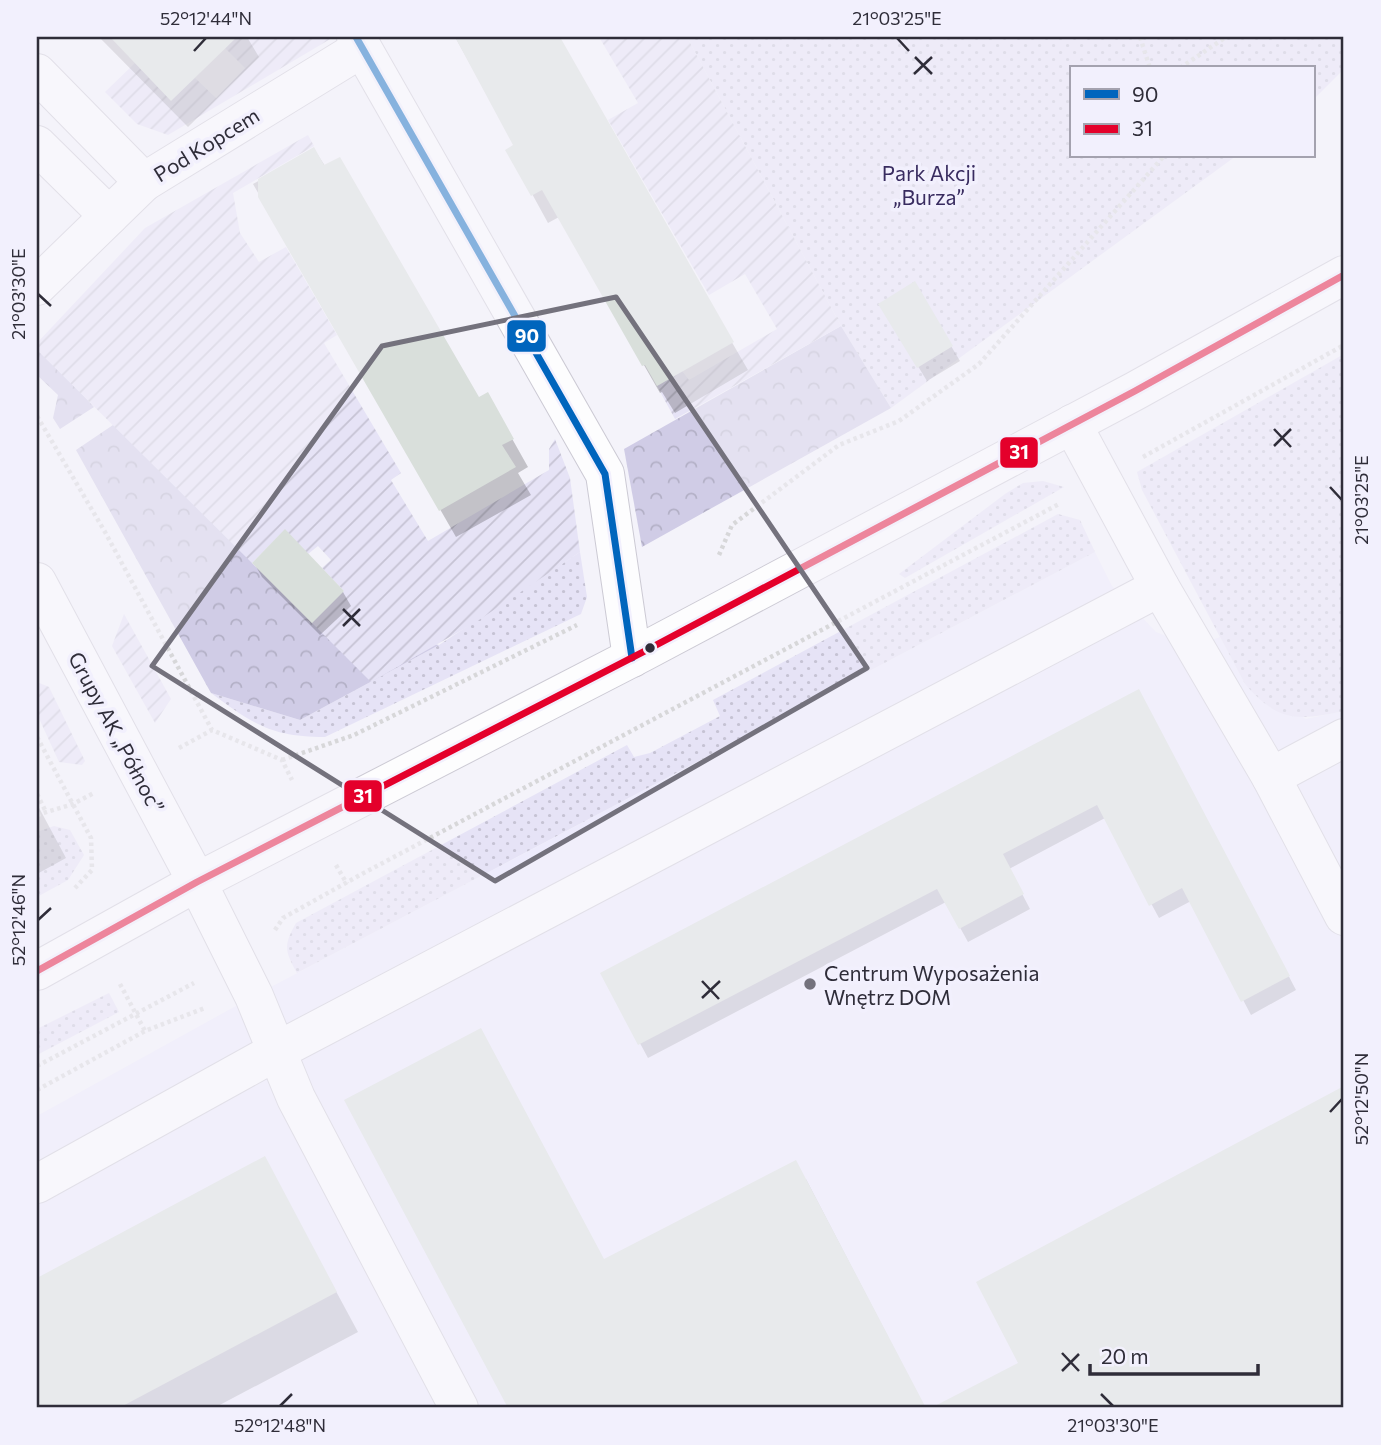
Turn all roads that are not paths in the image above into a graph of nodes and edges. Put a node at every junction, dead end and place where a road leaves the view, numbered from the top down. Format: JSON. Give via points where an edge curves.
{"nodes":[{"id":1,"x":359,"y":43,"type":"edge"},
{"id":2,"x":37,"y":73,"type":"edge"},
{"id":3,"x":37,"y":145,"type":"edge"},
{"id":4,"x":144,"y":182,"type":"junction"},
{"id":5,"x":110,"y":216,"type":"junction"},
{"id":6,"x":1344,"y":275,"type":"edge"},
{"id":7,"x":37,"y":285,"type":"edge"},
{"id":8,"x":1072,"y":424,"type":"junction"},
{"id":9,"x":37,"y":582,"type":"edge"},
{"id":10,"x":1160,"y":587,"type":"junction"},
{"id":11,"x":632,"y":658,"type":"junction"},
{"id":12,"x":1344,"y":738,"type":"edge"},
{"id":13,"x":1270,"y":777,"type":"junction"},
{"id":14,"x":197,"y":882,"type":"junction"},
{"id":15,"x":1344,"y":916,"type":"edge"},
{"id":16,"x":37,"y":971,"type":"edge"},
{"id":17,"x":277,"y":1051,"type":"junction"},
{"id":18,"x":37,"y":1184,"type":"edge"},
{"id":19,"x":459,"y":1408,"type":"edge"}],
"edges":[{"from":1,"to":4,"type":"street","name":"Pod Kopcem"},
{"from":1,"to":11,"type":"street","name":"Pod Kopcem","via":[[605,474]]},
{"from":2,"to":4,"type":"street","name":"Pod Kopcem"},
{"from":3,"to":5,"type":"street"},
{"from":4,"to":5,"type":"street"},
{"from":5,"to":7,"type":"street"},
{"from":6,"to":8,"type":"street"},
{"from":8,"to":10,"type":"street"},
{"from":8,"to":11,"type":"street"},
{"from":9,"to":14,"type":"street","name":"Grupy AK „Północ”"},
{"from":10,"to":13,"type":"street"},
{"from":10,"to":17,"type":"street"},
{"from":11,"to":14,"type":"street"},
{"from":12,"to":13,"type":"street"},
{"from":13,"to":15,"type":"street"},
{"from":14,"to":16,"type":"street"},
{"from":14,"to":17,"type":"street","name":"Grupy AK „Północ”"},
{"from":17,"to":18,"type":"street"},
{"from":17,"to":19,"type":"street","name":"Grupy AK „Północ”","via":[[296,1098]]}]}
